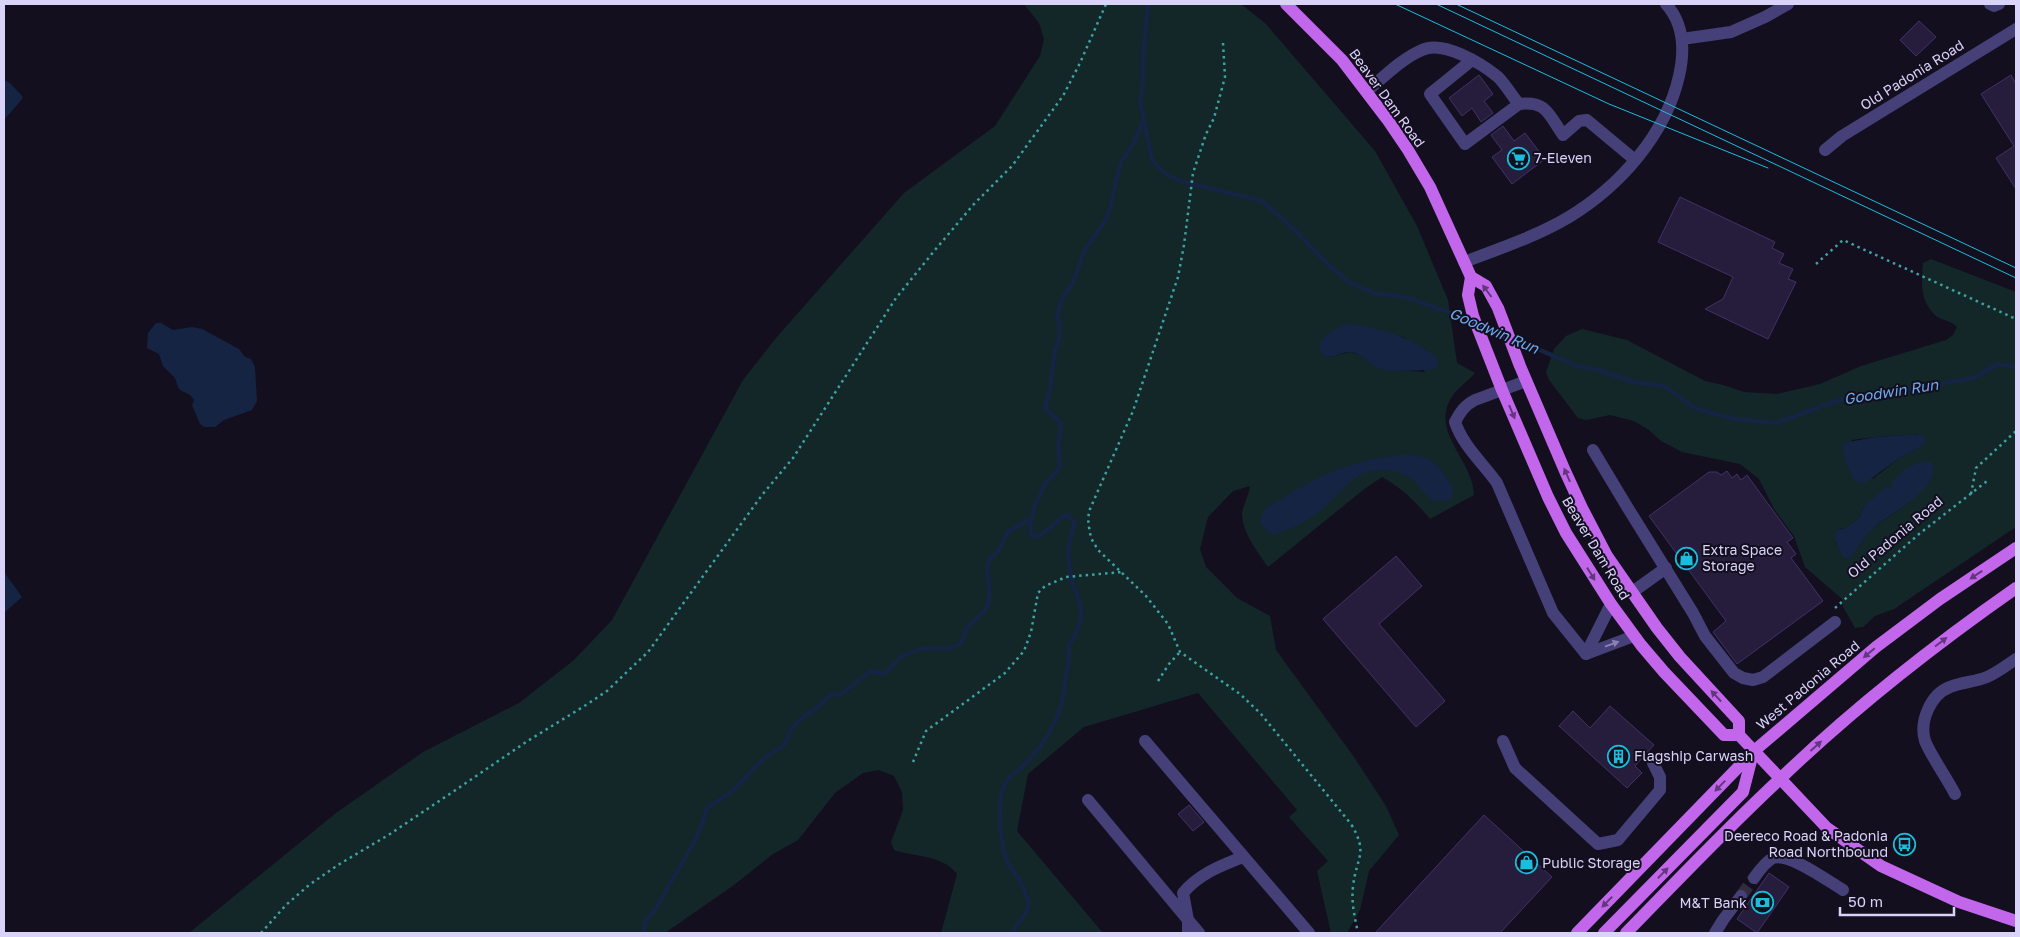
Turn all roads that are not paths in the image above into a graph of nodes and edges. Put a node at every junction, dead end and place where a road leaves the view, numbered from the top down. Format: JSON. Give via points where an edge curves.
{"nodes":[{"id":1,"x":1286,"y":4,"type":"edge"},
{"id":2,"x":1666,"y":4,"type":"edge"},
{"id":3,"x":1788,"y":4,"type":"edge"},
{"id":4,"x":1990,"y":4,"type":"edge"},
{"id":5,"x":1999,"y":4,"type":"edge"},
{"id":6,"x":2016,"y":29,"type":"edge"},
{"id":7,"x":1682,"y":40,"type":"junction"},
{"id":8,"x":1472,"y":60,"type":"junction"},
{"id":9,"x":1366,"y":91,"type":"junction"},
{"id":10,"x":1519,"y":104,"type":"junction"},
{"id":11,"x":1825,"y":150,"type":"dead end"},
{"id":12,"x":1635,"y":160,"type":"junction"},
{"id":13,"x":1464,"y":262,"type":"junction"},
{"id":14,"x":1471,"y":277,"type":"junction"},
{"id":15,"x":1526,"y":381,"type":"junction"},
{"id":16,"x":1502,"y":390,"type":"junction"},
{"id":17,"x":1593,"y":450,"type":"dead end"},
{"id":18,"x":2016,"y":548,"type":"edge"},
{"id":19,"x":1666,"y":568,"type":"junction"},
{"id":20,"x":2016,"y":588,"type":"edge"},
{"id":21,"x":1631,"y":593,"type":"junction"},
{"id":22,"x":1611,"y":604,"type":"junction"},
{"id":23,"x":1835,"y":622,"type":"road end"},
{"id":24,"x":1634,"y":636,"type":"junction"},
{"id":25,"x":1586,"y":654,"type":"junction"},
{"id":26,"x":2016,"y":659,"type":"edge"},
{"id":27,"x":1739,"y":736,"type":"junction"},
{"id":28,"x":1145,"y":741,"type":"dead end"},
{"id":29,"x":1503,"y":741,"type":"dead end"},
{"id":30,"x":1754,"y":751,"type":"junction"},
{"id":31,"x":1653,"y":762,"type":"dead end"},
{"id":32,"x":1780,"y":778,"type":"junction"},
{"id":33,"x":1955,"y":794,"type":"dead end"},
{"id":34,"x":1088,"y":800,"type":"dead end"},
{"id":35,"x":1243,"y":857,"type":"junction"},
{"id":36,"x":1754,"y":878,"type":"tunnel mouth"},
{"id":37,"x":1843,"y":890,"type":"dead end"},
{"id":38,"x":1741,"y":896,"type":"tunnel mouth"},
{"id":39,"x":1188,"y":920,"type":"junction"},
{"id":40,"x":2016,"y":921,"type":"edge"},
{"id":41,"x":1188,"y":933,"type":"edge"},
{"id":42,"x":1199,"y":933,"type":"edge"},
{"id":43,"x":1309,"y":933,"type":"edge"},
{"id":44,"x":1577,"y":933,"type":"edge"},
{"id":45,"x":1604,"y":933,"type":"edge"},
{"id":46,"x":1626,"y":933,"type":"edge"},
{"id":47,"x":1715,"y":933,"type":"edge"}],
"edges":[{"from":1,"to":9,"type":"main road","name":"Beaver Dam Road","via":[[1328,45]]},
{"from":2,"to":7,"type":"street","via":[[1678,22]]},
{"from":3,"to":7,"type":"street","via":[[1731,32]]},
{"from":4,"to":5,"type":"street"},
{"from":6,"to":11,"type":"street","name":"Old Padonia Road","via":[[1842,136]]},
{"from":7,"to":12,"type":"street","via":[[1684,56],[1676,91],[1659,125]]},
{"from":8,"to":9,"type":"street","via":[[1436,46],[1423,49]]},
{"from":8,"to":10,"type":"street","via":[[1498,78]]},
{"from":8,"to":10,"type":"street","via":[[1430,94],[1465,144]]},
{"from":9,"to":13,"type":"main road","name":"Beaver Dam Road","via":[[1419,168]]},
{"from":10,"to":12,"type":"street","via":[[1538,104],[1563,135],[1579,122],[1587,120]]},
{"from":12,"to":13,"type":"street","via":[[1612,185],[1568,218]]},
{"from":13,"to":14,"type":"main road","name":"Beaver Dam Road"},
{"from":15,"to":14,"type":"main road","name":"Beaver Dam Road","one_way":true,"via":[[1498,308],[1486,286]]},
{"from":14,"to":16,"type":"main road","name":"Beaver Dam Road","via":[[1468,296],[1473,316]]},
{"from":15,"to":16,"type":"street"},
{"from":21,"to":15,"type":"main road","name":"Beaver Dam Road","one_way":true,"via":[[1582,508]]},
{"from":16,"to":22,"type":"main road","name":"Beaver Dam Road","one_way":true,"via":[[1566,533]]},
{"from":16,"to":25,"type":"street","via":[[1467,404],[1455,422],[1463,440],[1497,483],[1553,613]]},
{"from":17,"to":19,"type":"street"},
{"from":18,"to":30,"type":"main road","name":"West Padonia Road","one_way":true,"via":[[1876,647]]},
{"from":19,"to":21,"type":"street"},
{"from":19,"to":23,"type":"street","via":[[1705,636],[1734,673],[1743,678],[1753,680],[1763,676]]},
{"from":32,"to":20,"type":"main road","one_way":true,"via":[[1896,676]]},
{"from":27,"to":21,"type":"main road","name":"Beaver Dam Road","one_way":true,"via":[[1739,721],[1680,658]]},
{"from":22,"to":24,"type":"main road","name":"Beaver Dam Road"},
{"from":22,"to":25,"type":"street"},
{"from":25,"to":24,"type":"street","one_way":true},
{"from":24,"to":27,"type":"main road","name":"Beaver Dam Road","via":[[1724,735]]},
{"from":26,"to":33,"type":"street","via":[[1989,676],[1951,686],[1939,693],[1929,708],[1923,725],[1926,741]]},
{"from":27,"to":30,"type":"main road","name":"Beaver Dam Road"},
{"from":28,"to":35,"type":"street"},
{"from":29,"to":31,"type":"street","via":[[1515,768],[1598,844],[1618,840],[1660,790],[1660,777]]},
{"from":30,"to":32,"type":"main road","name":"Beaver Dam Road"},
{"from":30,"to":44,"type":"main road","name":"West Padonia Road","one_way":true},
{"from":45,"to":30,"type":"main road","one_way":true,"via":[[1743,792]]},
{"from":32,"to":40,"type":"main road","name":"Beaver Dam Road","via":[[1827,828],[1880,866],[1959,902]]},
{"from":32,"to":46,"type":"main road"},
{"from":34,"to":39,"type":"street"},
{"from":35,"to":39,"type":"street","via":[[1210,870],[1183,893]]},
{"from":35,"to":43,"type":"street"},
{"from":36,"to":37,"type":"street","via":[[1764,864],[1782,856]]},
{"from":38,"to":47,"type":"street"},
{"from":39,"to":41,"type":"street"},
{"from":39,"to":42,"type":"street"}]}
